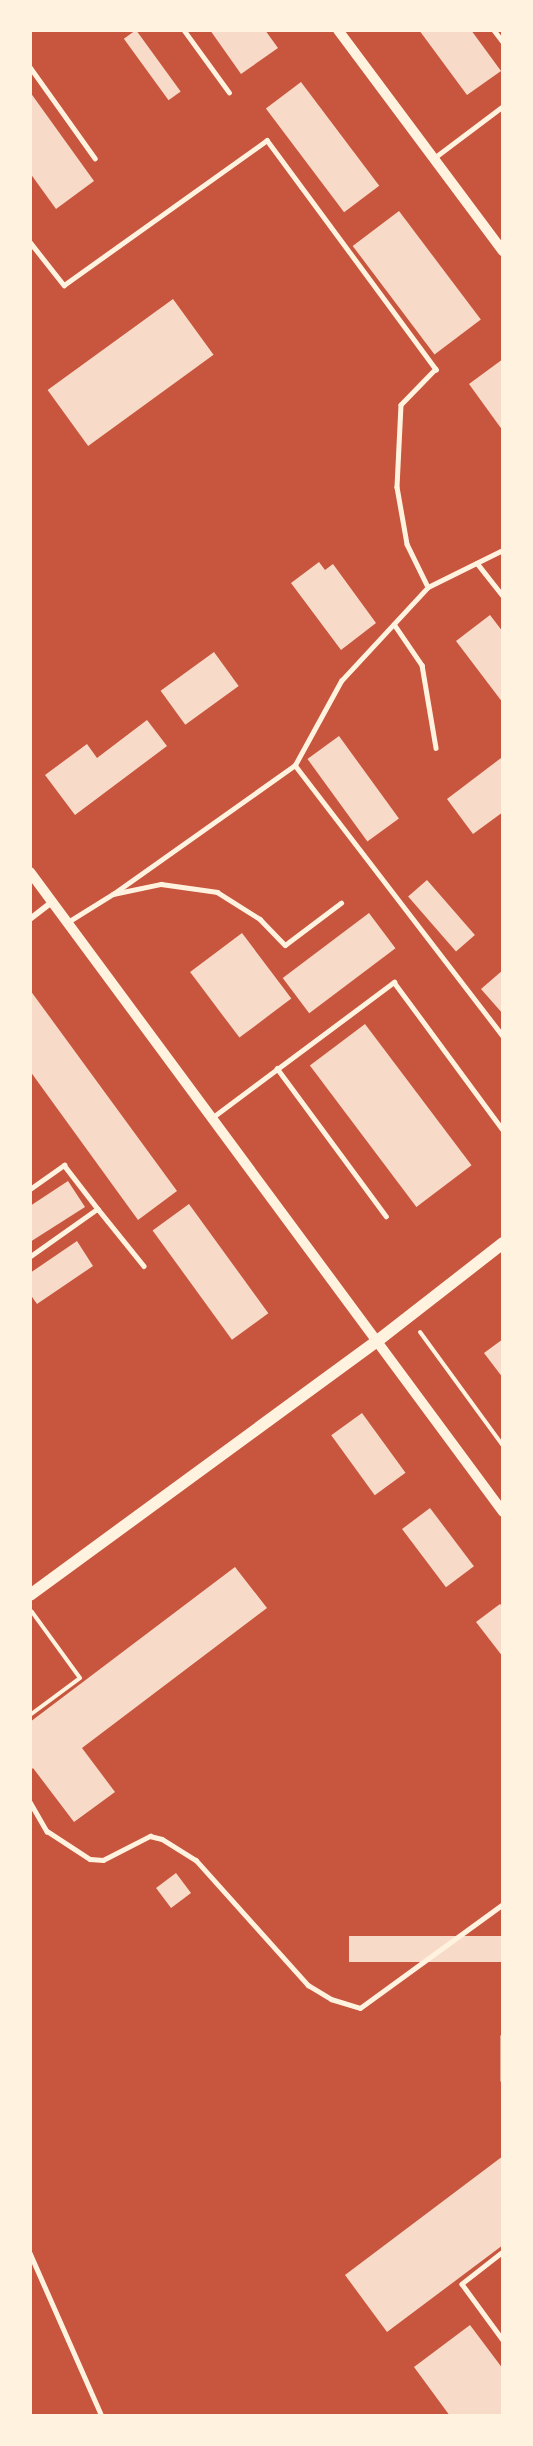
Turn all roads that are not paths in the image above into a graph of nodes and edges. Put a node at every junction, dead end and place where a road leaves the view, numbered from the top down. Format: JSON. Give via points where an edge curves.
{"nodes":[{"id":1,"x":184,"y":30,"type":"edge"},
{"id":2,"x":338,"y":30,"type":"edge"},
{"id":3,"x":494,"y":30,"type":"edge"},
{"id":4,"x":503,"y":42,"type":"edge"},
{"id":5,"x":30,"y":68,"type":"edge"},
{"id":6,"x":229,"y":92,"type":"dead end"},
{"id":7,"x":503,"y":106,"type":"edge"},
{"id":8,"x":95,"y":158,"type":"dead end"},
{"id":9,"x":434,"y":158,"type":"junction"},
{"id":10,"x":30,"y":242,"type":"edge"},
{"id":11,"x":503,"y":251,"type":"edge"},
{"id":12,"x":503,"y":550,"type":"edge"},
{"id":13,"x":477,"y":563,"type":"junction"},
{"id":14,"x":428,"y":587,"type":"junction"},
{"id":15,"x":503,"y":596,"type":"edge"},
{"id":16,"x":394,"y":624,"type":"junction"},
{"id":17,"x":436,"y":748,"type":"dead end"},
{"id":18,"x":296,"y":765,"type":"junction"},
{"id":19,"x":30,"y":872,"type":"edge"},
{"id":20,"x":113,"y":894,"type":"junction"},
{"id":21,"x":52,"y":902,"type":"junction"},
{"id":22,"x":341,"y":903,"type":"dead end"},
{"id":23,"x":30,"y":918,"type":"edge"},
{"id":24,"x":68,"y":922,"type":"junction"},
{"id":25,"x":503,"y":1036,"type":"edge"},
{"id":26,"x":277,"y":1068,"type":"junction"},
{"id":27,"x":213,"y":1117,"type":"junction"},
{"id":28,"x":503,"y":1130,"type":"edge"},
{"id":29,"x":30,"y":1190,"type":"edge"},
{"id":30,"x":98,"y":1209,"type":"junction"},
{"id":31,"x":386,"y":1216,"type":"dead end"},
{"id":32,"x":503,"y":1243,"type":"edge"},
{"id":33,"x":30,"y":1257,"type":"edge"},
{"id":34,"x":144,"y":1266,"type":"dead end"},
{"id":35,"x":376,"y":1342,"type":"junction"},
{"id":36,"x":503,"y":1512,"type":"edge"},
{"id":37,"x":30,"y":1595,"type":"edge"},
{"id":38,"x":30,"y":1802,"type":"edge"},
{"id":39,"x":503,"y":1904,"type":"edge"},
{"id":40,"x":503,"y":2036,"type":"edge"},
{"id":41,"x":503,"y":2080,"type":"edge"},
{"id":42,"x":503,"y":2252,"type":"edge"},
{"id":43,"x":30,"y":2253,"type":"edge"},
{"id":44,"x":503,"y":2340,"type":"edge"},
{"id":45,"x":102,"y":2416,"type":"edge"}],
"edges":[{"from":1,"to":6,"type":"lane"},
{"from":2,"to":9,"type":"street"},
{"from":3,"to":4,"type":"lane"},
{"from":5,"to":8,"type":"lane"},
{"from":7,"to":9,"type":"lane"},
{"from":9,"to":11,"type":"street"},
{"from":10,"to":14,"type":"lane","via":[[64,285],[267,140],[436,369],[401,405],[398,475],[407,544]]},
{"from":12,"to":13,"type":"lane"},
{"from":13,"to":14,"type":"lane"},
{"from":13,"to":15,"type":"lane"},
{"from":14,"to":16,"type":"lane"},
{"from":16,"to":17,"type":"lane","via":[[422,665]]},
{"from":16,"to":18,"type":"lane","via":[[341,681]]},
{"from":18,"to":20,"type":"lane"},
{"from":18,"to":25,"type":"lane"},
{"from":19,"to":21,"type":"street"},
{"from":20,"to":22,"type":"lane","via":[[161,884],[217,892],[260,919],[285,945]]},
{"from":20,"to":24,"type":"lane"},
{"from":21,"to":23,"type":"street"},
{"from":21,"to":24,"type":"street"},
{"from":24,"to":27,"type":"street"},
{"from":26,"to":27,"type":"lane"},
{"from":26,"to":28,"type":"lane","via":[[393,982]]},
{"from":26,"to":31,"type":"lane"},
{"from":27,"to":35,"type":"street"},
{"from":29,"to":30,"type":"lane","via":[[64,1165]]},
{"from":30,"to":33,"type":"lane"},
{"from":30,"to":34,"type":"lane"},
{"from":32,"to":35,"type":"main road"},
{"from":35,"to":36,"type":"street"},
{"from":35,"to":37,"type":"main road"},
{"from":38,"to":39,"type":"lane","via":[[47,1831],[90,1859],[104,1860],[150,1836],[196,1860],[308,1985],[331,1999],[360,2008]]},
{"from":40,"to":41,"type":"lane"},
{"from":42,"to":44,"type":"lane","via":[[462,2284]]},
{"from":43,"to":45,"type":"lane"}]}
